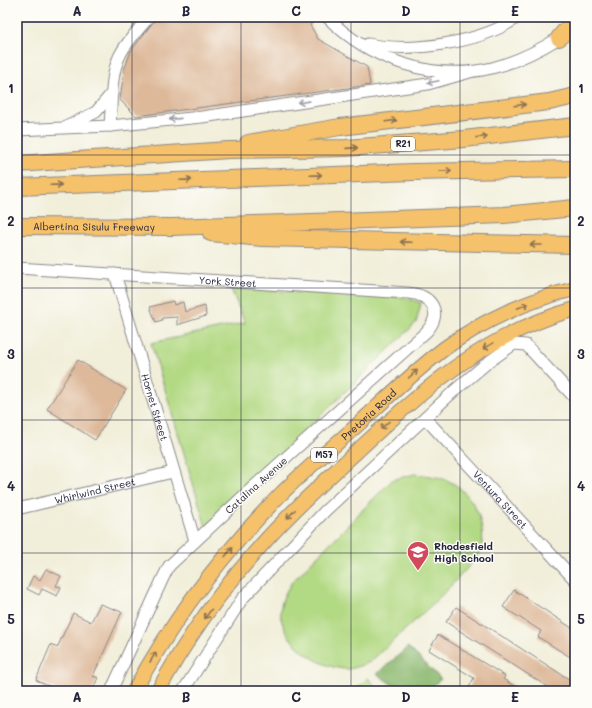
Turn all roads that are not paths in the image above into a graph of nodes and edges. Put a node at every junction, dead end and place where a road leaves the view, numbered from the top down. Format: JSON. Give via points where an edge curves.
{"nodes":[{"id":1,"x":149,"y":17,"type":"edge"},
{"id":2,"x":328,"y":17,"type":"edge"},
{"id":3,"x":335,"y":17,"type":"edge"},
{"id":4,"x":518,"y":17,"type":"edge"},
{"id":5,"x":575,"y":19,"type":"edge"},
{"id":6,"x":575,"y":28,"type":"edge"},
{"id":7,"x":559,"y":38,"type":"junction"},
{"id":8,"x":355,"y":40,"type":"junction"},
{"id":9,"x":470,"y":72,"type":"junction"},
{"id":10,"x":112,"y":93,"type":"junction"},
{"id":11,"x":575,"y":96,"type":"edge"},
{"id":12,"x":550,"y":102,"type":"junction"},
{"id":13,"x":575,"y":102,"type":"edge"},
{"id":14,"x":110,"y":126,"type":"junction"},
{"id":15,"x":575,"y":126,"type":"edge"},
{"id":16,"x":64,"y":127,"type":"junction"},
{"id":17,"x":17,"y":130,"type":"edge"},
{"id":18,"x":229,"y":150,"type":"junction"},
{"id":19,"x":17,"y":164,"type":"edge"},
{"id":20,"x":575,"y":169,"type":"edge"},
{"id":21,"x":17,"y":186,"type":"edge"},
{"id":22,"x":575,"y":208,"type":"edge"},
{"id":23,"x":17,"y":226,"type":"edge"},
{"id":24,"x":172,"y":227,"type":"junction"},
{"id":25,"x":575,"y":245,"type":"edge"},
{"id":26,"x":17,"y":268,"type":"edge"},
{"id":27,"x":115,"y":274,"type":"junction"},
{"id":28,"x":575,"y":289,"type":"edge"},
{"id":29,"x":433,"y":307,"type":"joint"},
{"id":30,"x":575,"y":309,"type":"edge"},
{"id":31,"x":575,"y":398,"type":"edge"},
{"id":32,"x":425,"y":418,"type":"junction"},
{"id":33,"x":173,"y":472,"type":"junction"},
{"id":34,"x":17,"y":509,"type":"edge"},
{"id":35,"x":195,"y":541,"type":"junction"},
{"id":36,"x":575,"y":580,"type":"edge"},
{"id":37,"x":111,"y":691,"type":"edge"},
{"id":38,"x":134,"y":691,"type":"edge"},
{"id":39,"x":158,"y":691,"type":"edge"},
{"id":40,"x":183,"y":691,"type":"edge"}],
"edges":[{"from":1,"to":10,"type":"street","via":[[120,56]]},
{"from":2,"to":8,"type":"street"},
{"from":3,"to":8,"type":"street"},
{"from":4,"to":8,"type":"street","via":[[480,35],[446,43],[399,48]]},
{"from":5,"to":7,"type":"highway"},
{"from":6,"to":7,"type":"highway"},
{"from":7,"to":9,"type":"street","via":[[512,62]]},
{"from":8,"to":9,"type":"street","via":[[384,57],[410,65],[441,72]]},
{"from":9,"to":14,"type":"street","one_way":true,"via":[[428,84],[202,117]]},
{"from":10,"to":14,"type":"street"},
{"from":10,"to":16,"type":"street","via":[[96,112]]},
{"from":11,"to":12,"type":"highway"},
{"from":12,"to":13,"type":"highway"},
{"from":18,"to":12,"type":"highway","one_way":true,"via":[[252,141],[340,127]]},
{"from":14,"to":16,"type":"street"},
{"from":18,"to":15,"type":"highway","number":"R21","one_way":true,"via":[[346,148],[464,139]]},
{"from":16,"to":17,"type":"street"},
{"from":18,"to":19,"type":"highway","number":"R21"},
{"from":21,"to":20,"type":"highway","one_way":true},
{"from":22,"to":24,"type":"highway","via":[[504,215]]},
{"from":23,"to":24,"type":"highway","name":"Albertina Sisulu Freeway"},
{"from":25,"to":24,"type":"highway","one_way":true,"via":[[262,238]]},
{"from":26,"to":27,"type":"street","name":"York Street"},
{"from":27,"to":29,"type":"street","name":"York Street","via":[[412,293],[421,295],[431,302]]},
{"from":27,"to":33,"type":"street","name":"Hornet Street"},
{"from":38,"to":28,"type":"main road","name":"Pretoria Road","number":"M57","one_way":true,"via":[[162,642],[188,605],[248,530],[281,494],[418,370],[446,348],[499,316]]},
{"from":29,"to":35,"type":"street","name":"Catalina Avenue","via":[[433,323],[426,332]]},
{"from":30,"to":39,"type":"main road","name":"Pretoria Road","number":"M57","one_way":true,"via":[[536,322],[478,352],[436,381],[382,428],[303,502],[258,550],[184,647]]},
{"from":31,"to":32,"type":"street","via":[[526,345],[514,344],[487,363]]},
{"from":32,"to":36,"type":"street","name":"Ventura Street"},
{"from":32,"to":40,"type":"street","via":[[325,511],[242,600]]},
{"from":33,"to":34,"type":"street","name":"Whirlwind Street"},
{"from":33,"to":35,"type":"street","name":"Hornet Street"},
{"from":35,"to":37,"type":"street","name":"Catalina Avenue","via":[[165,573]]}]}
